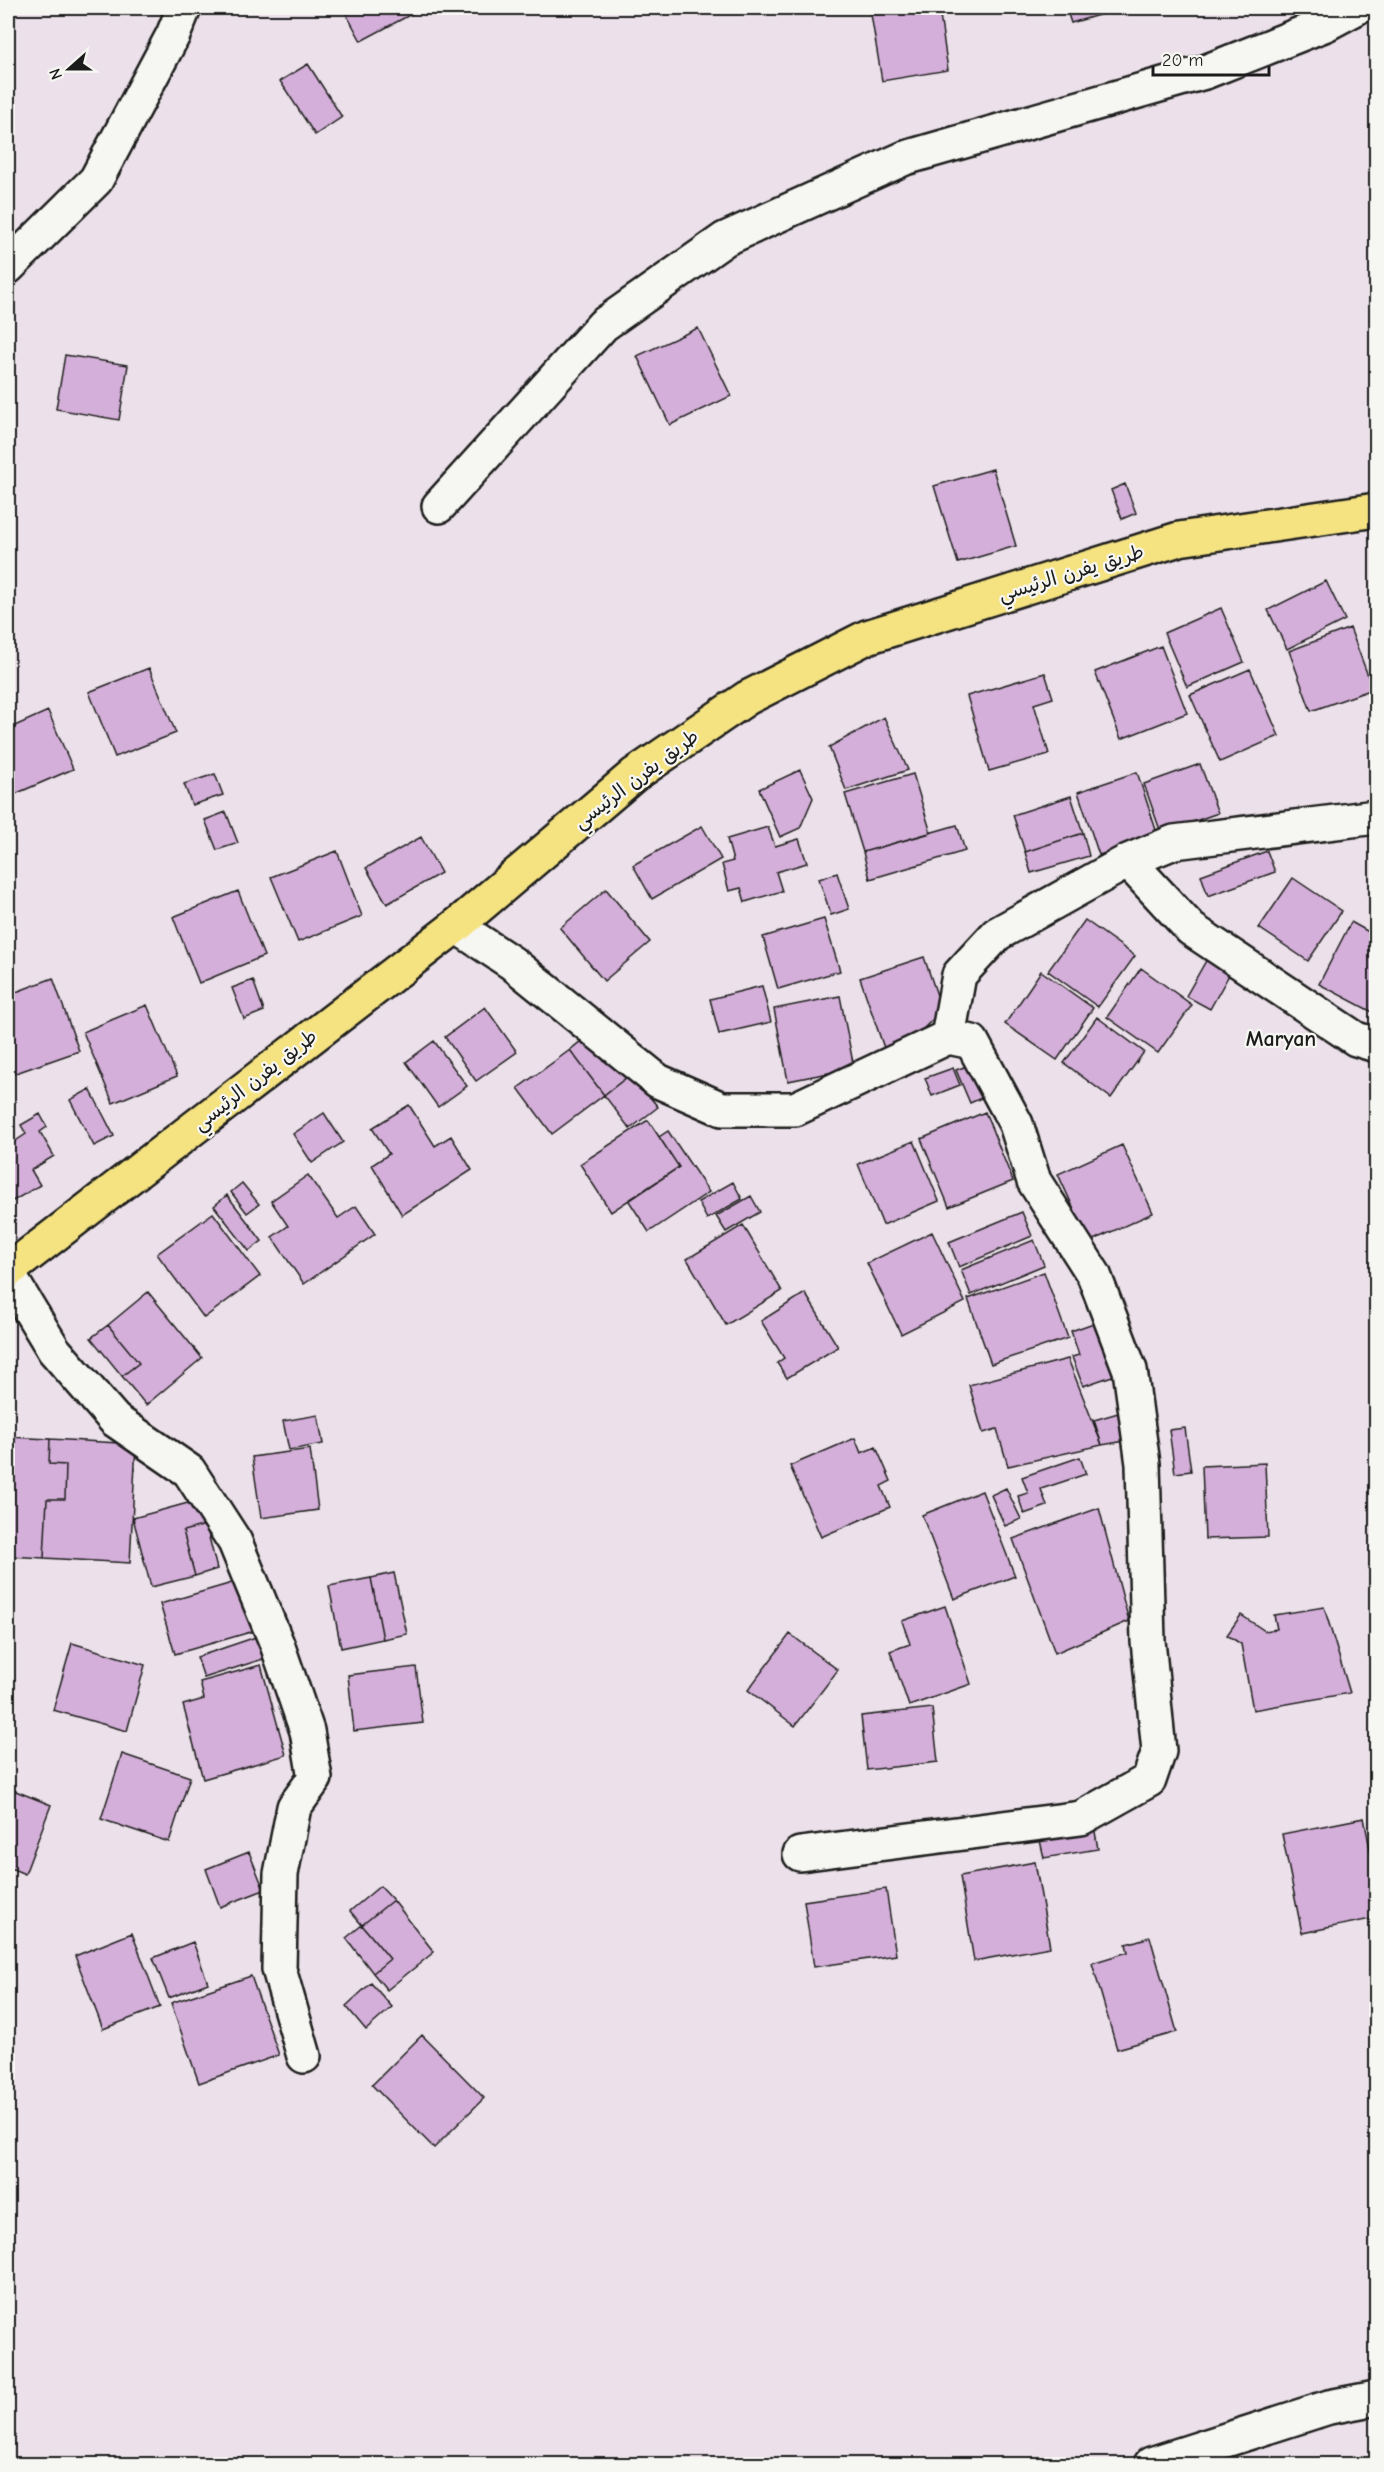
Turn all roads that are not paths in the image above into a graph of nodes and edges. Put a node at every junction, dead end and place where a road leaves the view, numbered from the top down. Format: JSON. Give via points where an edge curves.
{"nodes":[{"id":1,"x":184,"y":8,"type":"edge"},
{"id":2,"x":1356,"y":8,"type":"edge"},
{"id":3,"x":8,"y":267,"type":"edge"},
{"id":4,"x":439,"y":506,"type":"dead end"},
{"id":5,"x":1377,"y":510,"type":"edge"},
{"id":6,"x":1377,"y":817,"type":"edge"},
{"id":7,"x":1128,"y":861,"type":"junction"},
{"id":8,"x":456,"y":926,"type":"junction"},
{"id":9,"x":948,"y":1037,"type":"junction"},
{"id":10,"x":1377,"y":1046,"type":"edge"},
{"id":11,"x":8,"y":1273,"type":"edge"},
{"id":12,"x":800,"y":1854,"type":"dead end"},
{"id":13,"x":304,"y":2056,"type":"dead end"},
{"id":14,"x":1377,"y":2398,"type":"edge"},
{"id":15,"x":1151,"y":2464,"type":"edge"}],
"edges":[{"from":1,"to":3,"type":"street","via":[[96,180]]},
{"from":2,"to":4,"type":"street","via":[[1326,24],[1205,72],[904,158],[725,239],[603,325]]},
{"from":5,"to":8,"type":"main road","name":"طريق يفرن الرئيسي","via":[[1179,539],[867,637],[747,698],[634,775]]},
{"from":6,"to":7,"type":"street","via":[[1174,842]]},
{"from":7,"to":9,"type":"street","via":[[997,934],[959,975]]},
{"from":7,"to":10,"type":"street","via":[[1191,929],[1356,1039]]},
{"from":8,"to":9,"type":"street","via":[[512,963],[658,1081],[722,1109],[795,1109]]},
{"from":8,"to":11,"type":"main road","name":"طريق يفرن الرئيسي"},
{"from":9,"to":12,"type":"street","via":[[972,1042],[1016,1124],[1034,1181],[1094,1275],[1130,1370],[1143,1464],[1148,1641],[1159,1751],[1149,1780],[1082,1818]]},
{"from":11,"to":13,"type":"street","via":[[54,1350],[114,1420],[189,1471],[235,1542],[277,1644],[307,1731],[315,1778],[294,1807],[280,1874],[279,1969]]},
{"from":14,"to":15,"type":"street","via":[[1329,2407]]}]}
